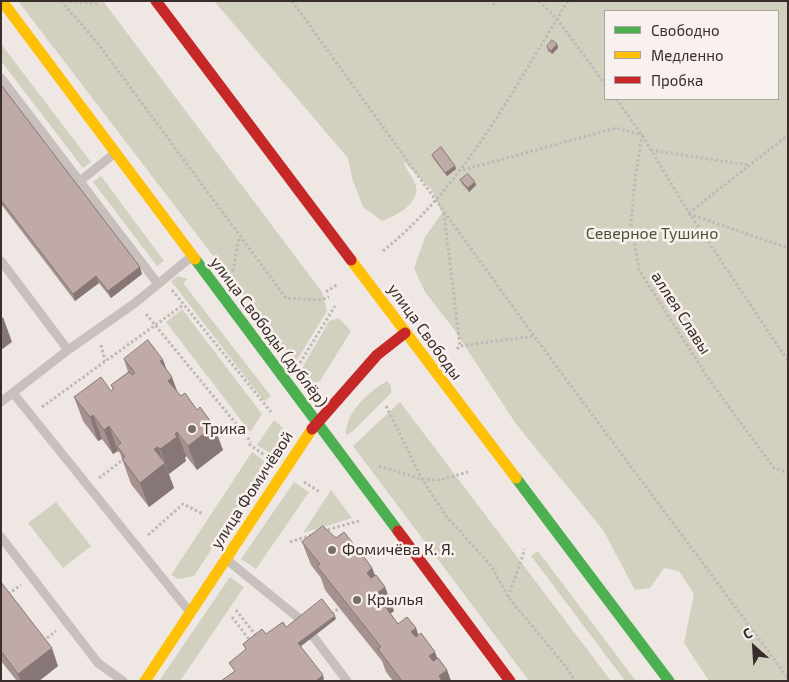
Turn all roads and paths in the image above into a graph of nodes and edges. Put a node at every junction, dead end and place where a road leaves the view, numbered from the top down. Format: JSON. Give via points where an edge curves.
{"nodes":[{"id":1,"x":2,"y":1,"type":"edge"},
{"id":2,"x":63,"y":1,"type":"edge"},
{"id":3,"x":292,"y":1,"type":"edge"},
{"id":4,"x":496,"y":1,"type":"edge"},
{"id":5,"x":539,"y":1,"type":"edge"},
{"id":6,"x":568,"y":1,"type":"edge"},
{"id":7,"x":158,"y":2,"type":"edge"},
{"id":8,"x":99,"y":4,"type":"dead end"},
{"id":9,"x":493,"y":5,"type":"dead end"},
{"id":10,"x":6,"y":15,"type":"edge"},
{"id":11,"x":557,"y":19,"type":"junction"},
{"id":12,"x":1,"y":78,"type":"edge"},
{"id":13,"x":604,"y":83,"type":"edge"},
{"id":14,"x":617,"y":100,"type":"edge"},
{"id":15,"x":642,"y":134,"type":"junction"},
{"id":16,"x":788,"y":135,"type":"edge"},
{"id":17,"x":651,"y":150,"type":"junction"},
{"id":18,"x":115,"y":153,"type":"junction"},
{"id":19,"x":749,"y":165,"type":"junction"},
{"id":20,"x":463,"y":170,"type":"junction"},
{"id":21,"x":80,"y":181,"type":"junction"},
{"id":22,"x":436,"y":201,"type":"junction"},
{"id":23,"x":444,"y":211,"type":"junction"},
{"id":24,"x":689,"y":213,"type":"junction"},
{"id":25,"x":788,"y":248,"type":"edge"},
{"id":26,"x":383,"y":251,"type":"dead end"},
{"id":27,"x":192,"y":256,"type":"junction"},
{"id":28,"x":1,"y":261,"type":"edge"},
{"id":29,"x":161,"y":281,"type":"junction"},
{"id":30,"x":338,"y":284,"type":"dead end"},
{"id":31,"x":326,"y":292,"type":"dead end"},
{"id":32,"x":329,"y":297,"type":"dead end"},
{"id":33,"x":135,"y":302,"type":"junction"},
{"id":34,"x":183,"y":305,"type":"junction"},
{"id":35,"x":335,"y":306,"type":"dead end"},
{"id":36,"x":156,"y":324,"type":"junction"},
{"id":37,"x":405,"y":332,"type":"junction"},
{"id":38,"x":534,"y":336,"type":"junction"},
{"id":39,"x":68,"y":350,"type":"junction"},
{"id":40,"x":788,"y":361,"type":"edge"},
{"id":41,"x":299,"y":364,"type":"dead end"},
{"id":42,"x":13,"y":393,"type":"junction"},
{"id":43,"x":1,"y":402,"type":"edge"},
{"id":44,"x":386,"y":406,"type":"dead end"},
{"id":45,"x":271,"y":412,"type":"dead end"},
{"id":46,"x":30,"y":415,"type":"junction"},
{"id":47,"x":316,"y":423,"type":"junction"},
{"id":48,"x":124,"y":459,"type":"edge"},
{"id":49,"x":270,"y":459,"type":"dead end"},
{"id":50,"x":374,"y":462,"type":"dead end"},
{"id":51,"x":468,"y":472,"type":"dead end"},
{"id":52,"x":788,"y":473,"type":"edge"},
{"id":53,"x":297,"y":477,"type":"dead end"},
{"id":54,"x":422,"y":479,"type":"junction"},
{"id":55,"x":88,"y":486,"type":"junction"},
{"id":56,"x":320,"y":492,"type":"dead end"},
{"id":57,"x":203,"y":514,"type":"dead end"},
{"id":58,"x":359,"y":520,"type":"dead end"},
{"id":59,"x":1,"y":537,"type":"edge"},
{"id":60,"x":290,"y":542,"type":"dead end"},
{"id":61,"x":136,"y":546,"type":"junction"},
{"id":62,"x":525,"y":548,"type":"dead end"},
{"id":63,"x":226,"y":559,"type":"junction"},
{"id":64,"x":508,"y":597,"type":"junction"},
{"id":65,"x":339,"y":608,"type":"edge"},
{"id":66,"x":236,"y":610,"type":"dead end"},
{"id":67,"x":190,"y":613,"type":"junction"},
{"id":68,"x":332,"y":614,"type":"edge"},
{"id":69,"x":232,"y":617,"type":"dead end"},
{"id":70,"x":301,"y":620,"type":"edge"},
{"id":71,"x":313,"y":636,"type":"edge"},
{"id":72,"x":258,"y":638,"type":"edge"},
{"id":73,"x":251,"y":642,"type":"edge"},
{"id":74,"x":788,"y":678,"type":"edge"},
{"id":75,"x":123,"y":681,"type":"edge"},
{"id":76,"x":145,"y":681,"type":"edge"},
{"id":77,"x":347,"y":681,"type":"edge"},
{"id":78,"x":510,"y":681,"type":"edge"},
{"id":79,"x":575,"y":681,"type":"edge"},
{"id":80,"x":668,"y":681,"type":"edge"}],
"edges":[{"from":1,"to":10,"type":"street","name":"улица Свободы (дублёр)"},
{"from":2,"to":8,"type":"path"},
{"from":2,"to":32,"type":"path","via":[[286,298],[320,300]]},
{"from":3,"to":22,"type":"path"},
{"from":4,"to":9,"type":"path"},
{"from":5,"to":11,"type":"path"},
{"from":6,"to":11,"type":"path"},
{"from":7,"to":37,"type":"street","name":"улица Свободы"},
{"from":10,"to":18,"type":"street","name":"улица Свободы (дублёр)"},
{"from":11,"to":13,"type":"path"},
{"from":11,"to":20,"type":"path"},
{"from":12,"to":21,"type":"lane"},
{"from":14,"to":15,"type":"path"},
{"from":15,"to":17,"type":"path"},
{"from":15,"to":20,"type":"path","via":[[616,128]]},
{"from":15,"to":52,"type":"path","name":"аллея Славы","via":[[632,224],[639,270],[710,381],[774,468]]},
{"from":16,"to":19,"type":"path"},
{"from":17,"to":19,"type":"path"},
{"from":17,"to":24,"type":"path"},
{"from":18,"to":21,"type":"lane"},
{"from":18,"to":27,"type":"street","name":"улица Свободы (дублёр)"},
{"from":19,"to":24,"type":"path"},
{"from":20,"to":22,"type":"path"},
{"from":21,"to":29,"type":"lane"},
{"from":22,"to":23,"type":"path"},
{"from":22,"to":26,"type":"path"},
{"from":23,"to":38,"type":"path"},
{"from":23,"to":38,"type":"path","via":[[458,348]]},
{"from":24,"to":25,"type":"path"},
{"from":24,"to":40,"type":"path"},
{"from":27,"to":29,"type":"lane"},
{"from":27,"to":47,"type":"street","name":"улица Свободы (дублёр)"},
{"from":28,"to":39,"type":"lane"},
{"from":29,"to":33,"type":"lane"},
{"from":29,"to":34,"type":"path"},
{"from":30,"to":31,"type":"path"},
{"from":33,"to":36,"type":"path"},
{"from":33,"to":39,"type":"lane"},
{"from":34,"to":36,"type":"path"},
{"from":34,"to":45,"type":"path"},
{"from":35,"to":41,"type":"path"},
{"from":36,"to":46,"type":"path"},
{"from":36,"to":49,"type":"path","via":[[250,443]]},
{"from":37,"to":47,"type":"street","name":"улица Фомичёвой","via":[[377,355]]},
{"from":37,"to":80,"type":"street","name":"улица Свободы"},
{"from":38,"to":74,"type":"path"},
{"from":39,"to":42,"type":"lane"},
{"from":42,"to":43,"type":"lane"},
{"from":42,"to":46,"type":"lane"},
{"from":44,"to":54,"type":"path"},
{"from":46,"to":55,"type":"lane"},
{"from":47,"to":63,"type":"street","name":"улица Фомичёвой"},
{"from":47,"to":78,"type":"street","name":"улица Свободы (дублёр)"},
{"from":48,"to":55,"type":"path"},
{"from":50,"to":54,"type":"path","via":[[382,468]]},
{"from":51,"to":54,"type":"path","via":[[440,480]]},
{"from":53,"to":56,"type":"path"},
{"from":54,"to":64,"type":"path","via":[[446,516],[492,567]]},
{"from":55,"to":61,"type":"lane"},
{"from":57,"to":61,"type":"path","via":[[183,504]]},
{"from":58,"to":60,"type":"path"},
{"from":59,"to":75,"type":"lane","via":[[98,663]]},
{"from":61,"to":67,"type":"lane"},
{"from":62,"to":64,"type":"path"},
{"from":63,"to":67,"type":"street","name":"улица Фомичёвой"},
{"from":63,"to":70,"type":"lane"},
{"from":64,"to":79,"type":"path"},
{"from":65,"to":68,"type":"path"},
{"from":66,"to":72,"type":"path"},
{"from":67,"to":76,"type":"street","name":"улица Фомичёвой"},
{"from":69,"to":73,"type":"path"},
{"from":71,"to":77,"type":"lane"}]}
